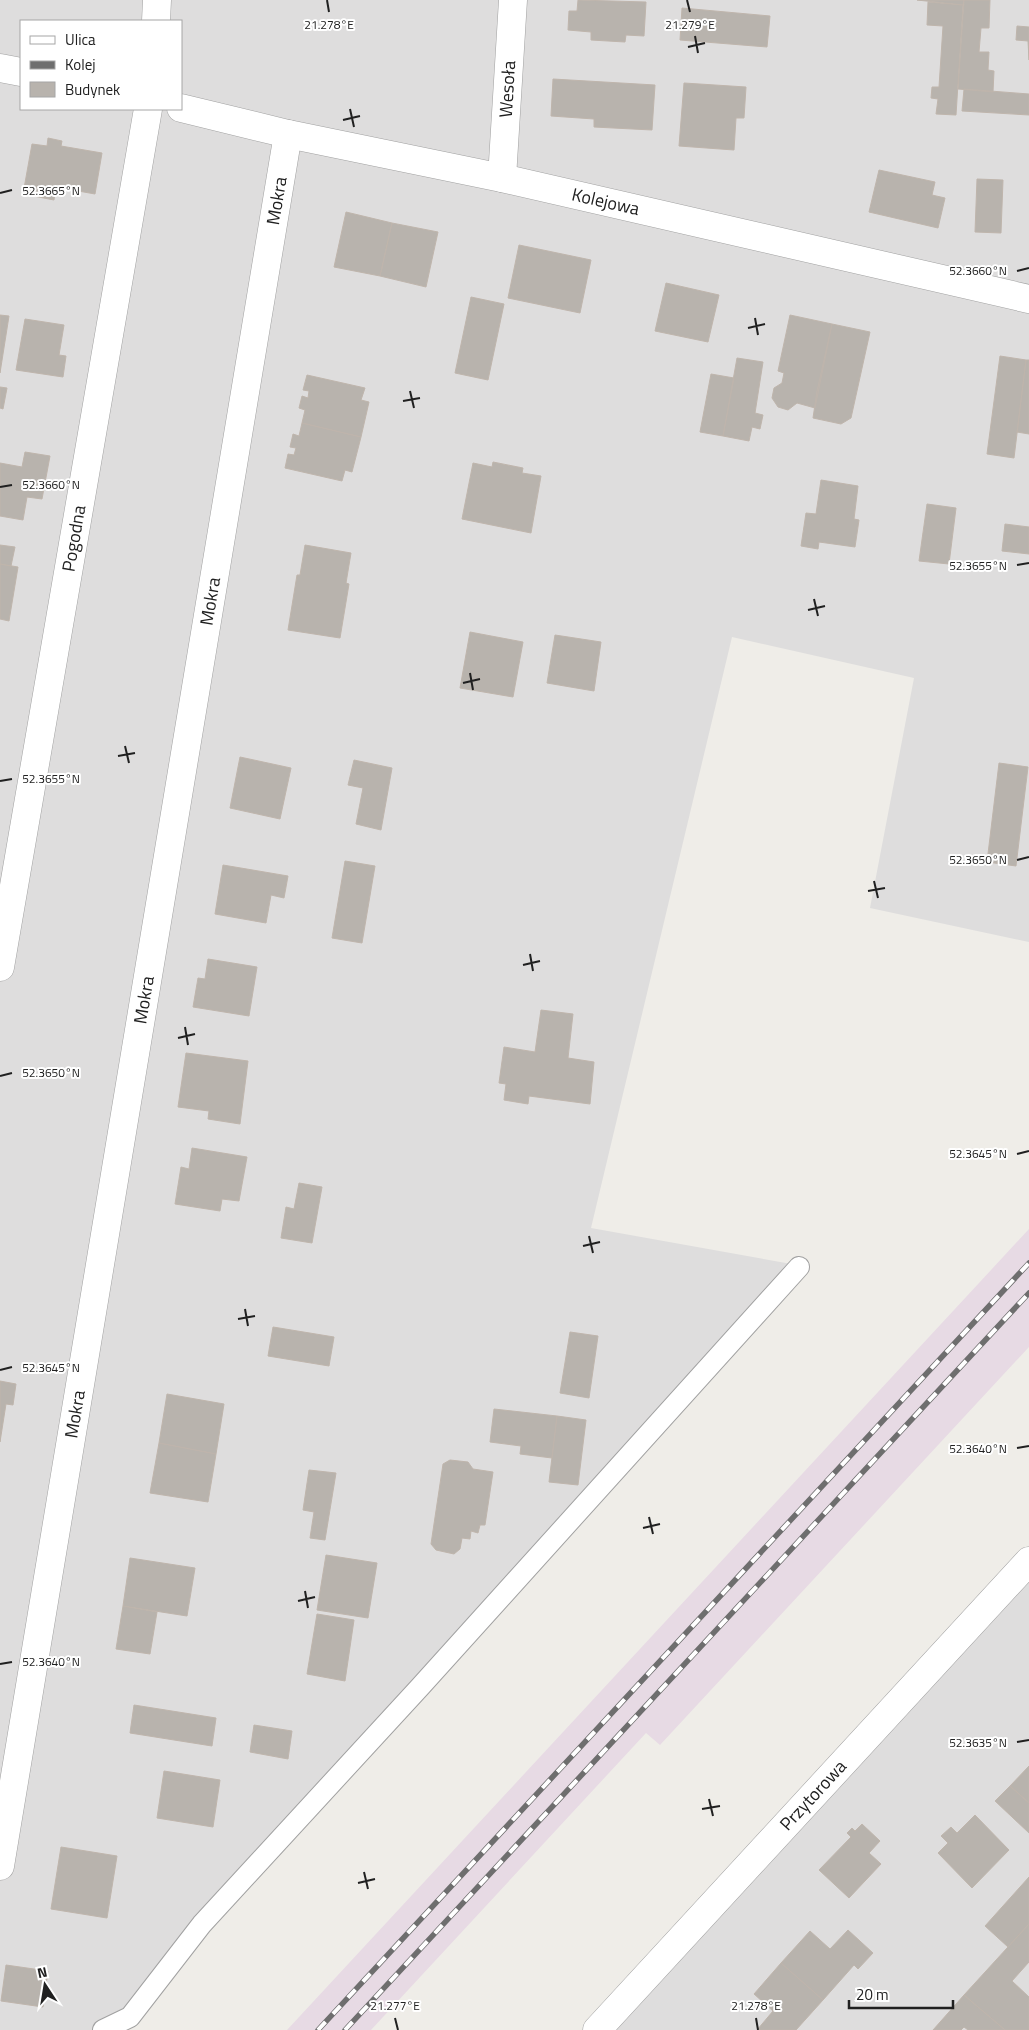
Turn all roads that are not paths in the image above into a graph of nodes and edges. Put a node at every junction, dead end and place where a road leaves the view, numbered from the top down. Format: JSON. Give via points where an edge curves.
{"nodes":[{"id":1,"x":157,"y":0,"type":"edge"},
{"id":2,"x":513,"y":0,"type":"edge"},
{"id":3,"x":156,"y":20,"type":"edge"},
{"id":4,"x":0,"y":68,"type":"edge"},
{"id":5,"x":20,"y":72,"type":"edge"},
{"id":6,"x":182,"y":108,"type":"edge"},
{"id":7,"x":148,"y":110,"type":"edge"},
{"id":8,"x":288,"y":134,"type":"junction"},
{"id":9,"x":502,"y":178,"type":"junction"},
{"id":10,"x":1029,"y":300,"type":"edge"},
{"id":11,"x":0,"y":967,"type":"edge"},
{"id":12,"x":799,"y":1267,"type":"dead end"},
{"id":13,"x":1029,"y":1561,"type":"edge"},
{"id":14,"x":0,"y":1866,"type":"edge"},
{"id":15,"x":103,"y":2030,"type":"edge"},
{"id":16,"x":596,"y":2030,"type":"edge"}],
"edges":[{"from":1,"to":3,"type":"street"},
{"from":2,"to":9,"type":"street","name":"Wesoła"},
{"from":4,"to":5,"type":"street"},
{"from":6,"to":8,"type":"street","name":"Kolejowa"},
{"from":7,"to":11,"type":"street","name":"Pogodna"},
{"from":8,"to":9,"type":"street","name":"Kolejowa"},
{"from":8,"to":14,"type":"street","name":"Mokra"},
{"from":9,"to":10,"type":"street","name":"Kolejowa"},
{"from":12,"to":15,"type":"lane","via":[[202,1924],[130,2018]]},
{"from":13,"to":16,"type":"street","name":"Przytorowa"}]}
